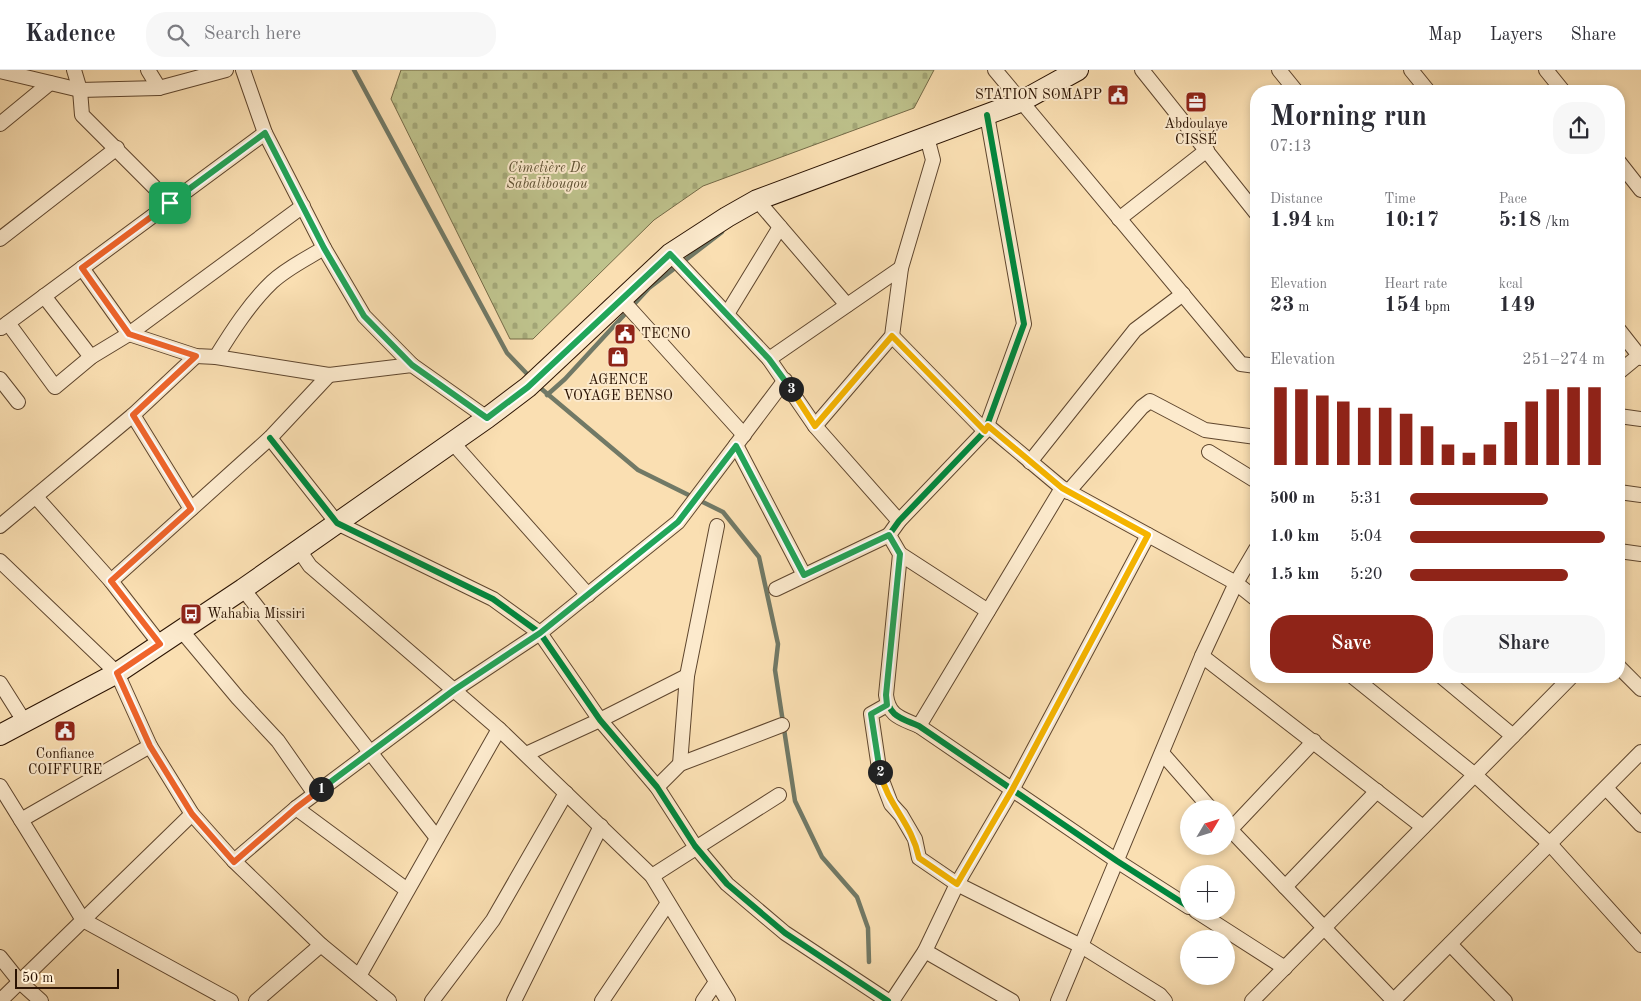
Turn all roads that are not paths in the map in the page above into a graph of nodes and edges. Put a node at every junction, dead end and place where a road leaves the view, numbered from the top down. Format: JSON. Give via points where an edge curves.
{"nodes":[{"id":1,"x":74,"y":70,"type":"edge"},
{"id":2,"x":148,"y":70,"type":"edge"},
{"id":3,"x":226,"y":70,"type":"edge"},
{"id":4,"x":243,"y":70,"type":"edge"},
{"id":5,"x":995,"y":70,"type":"edge"},
{"id":6,"x":1078,"y":70,"type":"edge"},
{"id":7,"x":1142,"y":70,"type":"edge"},
{"id":8,"x":1279,"y":70,"type":"edge"},
{"id":9,"x":1411,"y":70,"type":"edge"},
{"id":10,"x":1546,"y":70,"type":"edge"},
{"id":11,"x":0,"y":71,"type":"edge"},
{"id":12,"x":50,"y":84,"type":"junction"},
{"id":13,"x":1291,"y":85,"type":"edge"},
{"id":14,"x":1423,"y":85,"type":"edge"},
{"id":15,"x":1557,"y":85,"type":"edge"},
{"id":16,"x":159,"y":88,"type":"junction"},
{"id":17,"x":80,"y":90,"type":"junction"},
{"id":18,"x":1020,"y":102,"type":"junction"},
{"id":19,"x":987,"y":115,"type":"junction"},
{"id":20,"x":0,"y":124,"type":"edge"},
{"id":21,"x":265,"y":133,"type":"junction"},
{"id":22,"x":926,"y":137,"type":"junction"},
{"id":23,"x":117,"y":148,"type":"junction"},
{"id":24,"x":1206,"y":150,"type":"junction"},
{"id":25,"x":1625,"y":170,"type":"edge"},
{"id":26,"x":1641,"y":190,"type":"edge"},
{"id":27,"x":757,"y":200,"type":"junction"},
{"id":28,"x":170,"y":203,"type":"junction"},
{"id":29,"x":1250,"y":205,"type":"edge"},
{"id":30,"x":303,"y":206,"type":"junction"},
{"id":31,"x":1119,"y":219,"type":"junction"},
{"id":32,"x":780,"y":227,"type":"junction"},
{"id":33,"x":0,"y":239,"type":"edge"},
{"id":34,"x":324,"y":248,"type":"junction"},
{"id":35,"x":670,"y":254,"type":"junction"},
{"id":36,"x":82,"y":268,"type":"junction"},
{"id":37,"x":902,"y":268,"type":"junction"},
{"id":38,"x":1182,"y":294,"type":"junction"},
{"id":39,"x":44,"y":296,"type":"junction"},
{"id":40,"x":622,"y":300,"type":"junction"},
{"id":41,"x":847,"y":305,"type":"junction"},
{"id":42,"x":727,"y":314,"type":"junction"},
{"id":43,"x":2,"y":327,"type":"edge"},
{"id":44,"x":129,"y":334,"type":"junction"},
{"id":45,"x":892,"y":336,"type":"junction"},
{"id":46,"x":1625,"y":337,"type":"edge"},
{"id":47,"x":196,"y":356,"type":"junction"},
{"id":48,"x":1640,"y":356,"type":"edge"},
{"id":49,"x":91,"y":357,"type":"junction"},
{"id":50,"x":216,"y":357,"type":"junction"},
{"id":51,"x":769,"y":359,"type":"junction"},
{"id":52,"x":412,"y":365,"type":"junction"},
{"id":53,"x":1250,"y":365,"type":"edge"},
{"id":54,"x":1625,"y":367,"type":"edge"},
{"id":55,"x":329,"y":376,"type":"junction"},
{"id":56,"x":0,"y":379,"type":"edge"},
{"id":57,"x":785,"y":380,"type":"junction"},
{"id":58,"x":18,"y":402,"type":"dead end"},
{"id":59,"x":133,"y":415,"type":"junction"},
{"id":60,"x":1625,"y":417,"type":"edge"},
{"id":61,"x":487,"y":418,"type":"junction"},
{"id":62,"x":1641,"y":420,"type":"edge"},
{"id":63,"x":815,"y":426,"type":"junction"},
{"id":64,"x":986,"y":429,"type":"junction"},
{"id":65,"x":1250,"y":437,"type":"edge"},
{"id":66,"x":270,"y":438,"type":"junction"},
{"id":67,"x":740,"y":440,"type":"junction"},
{"id":68,"x":452,"y":442,"type":"junction"},
{"id":69,"x":1209,"y":452,"type":"dead end"},
{"id":70,"x":1030,"y":462,"type":"junction"},
{"id":71,"x":1250,"y":477,"type":"edge"},
{"id":72,"x":1065,"y":490,"type":"junction"},
{"id":73,"x":1625,"y":493,"type":"edge"},
{"id":74,"x":1641,"y":495,"type":"edge"},
{"id":75,"x":36,"y":497,"type":"junction"},
{"id":76,"x":191,"y":509,"type":"junction"},
{"id":77,"x":899,"y":521,"type":"junction"},
{"id":78,"x":337,"y":523,"type":"junction"},
{"id":79,"x":0,"y":526,"type":"edge"},
{"id":80,"x":717,"y":526,"type":"dead end"},
{"id":81,"x":889,"y":535,"type":"junction"},
{"id":82,"x":1148,"y":535,"type":"junction"},
{"id":83,"x":298,"y":550,"type":"junction"},
{"id":84,"x":1625,"y":552,"type":"edge"},
{"id":85,"x":900,"y":554,"type":"junction"},
{"id":86,"x":1641,"y":554,"type":"edge"},
{"id":87,"x":1250,"y":559,"type":"edge"},
{"id":88,"x":0,"y":561,"type":"edge"},
{"id":89,"x":804,"y":575,"type":"junction"},
{"id":90,"x":111,"y":581,"type":"junction"},
{"id":91,"x":1236,"y":583,"type":"junction"},
{"id":92,"x":243,"y":589,"type":"junction"},
{"id":93,"x":776,"y":589,"type":"dead end"},
{"id":94,"x":1250,"y":594,"type":"edge"},
{"id":95,"x":588,"y":595,"type":"junction"},
{"id":96,"x":988,"y":611,"type":"junction"},
{"id":97,"x":181,"y":630,"type":"junction"},
{"id":98,"x":540,"y":633,"type":"junction"},
{"id":99,"x":160,"y":644,"type":"junction"},
{"id":100,"x":1202,"y":656,"type":"junction"},
{"id":101,"x":117,"y":673,"type":"junction"},
{"id":102,"x":1625,"y":673,"type":"edge"},
{"id":103,"x":687,"y":676,"type":"junction"},
{"id":104,"x":0,"y":683,"type":"edge"},
{"id":105,"x":1361,"y":683,"type":"edge"},
{"id":106,"x":1449,"y":683,"type":"edge"},
{"id":107,"x":1560,"y":683,"type":"edge"},
{"id":108,"x":1641,"y":689,"type":"edge"},
{"id":109,"x":454,"y":690,"type":"junction"},
{"id":110,"x":887,"y":705,"type":"junction"},
{"id":111,"x":600,"y":720,"type":"junction"},
{"id":112,"x":24,"y":721,"type":"junction"},
{"id":113,"x":782,"y":725,"type":"dead end"},
{"id":114,"x":918,"y":726,"type":"junction"},
{"id":115,"x":500,"y":729,"type":"junction"},
{"id":116,"x":0,"y":735,"type":"edge"},
{"id":117,"x":1513,"y":736,"type":"junction"},
{"id":118,"x":1314,"y":741,"type":"junction"},
{"id":119,"x":150,"y":746,"type":"junction"},
{"id":120,"x":1641,"y":752,"type":"edge"},
{"id":121,"x":371,"y":753,"type":"junction"},
{"id":122,"x":526,"y":754,"type":"junction"},
{"id":123,"x":1162,"y":754,"type":"junction"},
{"id":124,"x":680,"y":764,"type":"junction"},
{"id":125,"x":1475,"y":775,"type":"junction"},
{"id":126,"x":0,"y":786,"type":"edge"},
{"id":127,"x":657,"y":786,"type":"junction"},
{"id":128,"x":1606,"y":788,"type":"junction"},
{"id":129,"x":1012,"y":790,"type":"junction"},
{"id":130,"x":1377,"y":791,"type":"junction"},
{"id":131,"x":315,"y":794,"type":"junction"},
{"id":132,"x":566,"y":794,"type":"junction"},
{"id":133,"x":779,"y":794,"type":"dead end"},
{"id":134,"x":1203,"y":800,"type":"edge"},
{"id":135,"x":296,"y":808,"type":"junction"},
{"id":136,"x":192,"y":814,"type":"junction"},
{"id":137,"x":21,"y":820,"type":"junction"},
{"id":138,"x":1235,"y":821,"type":"edge"},
{"id":139,"x":1641,"y":825,"type":"edge"},
{"id":140,"x":601,"y":826,"type":"junction"},
{"id":141,"x":1423,"y":827,"type":"junction"},
{"id":142,"x":1235,"y":835,"type":"edge"},
{"id":143,"x":437,"y":838,"type":"junction"},
{"id":144,"x":1550,"y":844,"type":"junction"},
{"id":145,"x":695,"y":846,"type":"junction"},
{"id":146,"x":1117,"y":861,"type":"junction"},
{"id":147,"x":234,"y":862,"type":"junction"},
{"id":148,"x":652,"y":876,"type":"junction"},
{"id":149,"x":957,"y":884,"type":"junction"},
{"id":150,"x":1285,"y":887,"type":"junction"},
{"id":151,"x":407,"y":890,"type":"junction"},
{"id":152,"x":1180,"y":901,"type":"edge"},
{"id":153,"x":668,"y":903,"type":"junction"},
{"id":154,"x":83,"y":920,"type":"junction"},
{"id":155,"x":1210,"y":920,"type":"edge"},
{"id":156,"x":1324,"y":928,"type":"junction"},
{"id":157,"x":1450,"y":944,"type":"junction"},
{"id":158,"x":321,"y":945,"type":"junction"},
{"id":159,"x":1641,"y":945,"type":"edge"},
{"id":160,"x":1083,"y":947,"type":"junction"},
{"id":161,"x":925,"y":951,"type":"junction"},
{"id":162,"x":0,"y":957,"type":"edge"},
{"id":163,"x":1285,"y":968,"type":"junction"},
{"id":164,"x":359,"y":976,"type":"junction"},
{"id":165,"x":20,"y":982,"type":"junction"},
{"id":166,"x":716,"y":982,"type":"junction"},
{"id":167,"x":0,"y":1001,"type":"edge"},
{"id":168,"x":41,"y":1001,"type":"edge"},
{"id":169,"x":231,"y":1001,"type":"edge"},
{"id":170,"x":256,"y":1001,"type":"edge"},
{"id":171,"x":389,"y":1001,"type":"edge"},
{"id":172,"x":432,"y":1001,"type":"edge"},
{"id":173,"x":514,"y":1001,"type":"edge"},
{"id":174,"x":602,"y":1001,"type":"edge"},
{"id":175,"x":703,"y":1001,"type":"edge"},
{"id":176,"x":728,"y":1001,"type":"edge"},
{"id":177,"x":888,"y":1001,"type":"edge"},
{"id":178,"x":892,"y":1001,"type":"edge"},
{"id":179,"x":1012,"y":1001,"type":"edge"},
{"id":180,"x":1058,"y":1001,"type":"edge"},
{"id":181,"x":1166,"y":1001,"type":"edge"},
{"id":182,"x":1252,"y":1001,"type":"edge"},
{"id":183,"x":1394,"y":1001,"type":"edge"},
{"id":184,"x":1505,"y":1001,"type":"edge"}],
"edges":[{"from":1,"to":17,"type":"street"},
{"from":2,"to":16,"type":"street"},
{"from":3,"to":16,"type":"street"},
{"from":4,"to":21,"type":"street"},
{"from":5,"to":18,"type":"street"},
{"from":6,"to":18,"type":"main road"},
{"from":7,"to":24,"type":"street"},
{"from":8,"to":13,"type":"street"},
{"from":9,"to":14,"type":"street"},
{"from":10,"to":15,"type":"street"},
{"from":11,"to":12,"type":"street"},
{"from":12,"to":17,"type":"street"},
{"from":12,"to":20,"type":"street"},
{"from":16,"to":17,"type":"street"},
{"from":17,"to":23,"type":"street","via":[[82,115]]},
{"from":18,"to":19,"type":"main road"},
{"from":18,"to":31,"type":"street"},
{"from":19,"to":22,"type":"main road"},
{"from":19,"to":64,"type":"street","via":[[1024,324]]},
{"from":21,"to":28,"type":"street"},
{"from":21,"to":30,"type":"street"},
{"from":22,"to":27,"type":"main road"},
{"from":22,"to":37,"type":"street","via":[[933,160]]},
{"from":23,"to":28,"type":"street"},
{"from":23,"to":33,"type":"street"},
{"from":24,"to":29,"type":"street"},
{"from":24,"to":31,"type":"street"},
{"from":25,"to":26,"type":"street"},
{"from":27,"to":32,"type":"street"},
{"from":27,"to":35,"type":"main road"},
{"from":28,"to":36,"type":"street"},
{"from":30,"to":34,"type":"street"},
{"from":30,"to":44,"type":"street"},
{"from":31,"to":38,"type":"street"},
{"from":32,"to":41,"type":"street"},
{"from":32,"to":42,"type":"street"},
{"from":34,"to":50,"type":"street","via":[[272,282]]},
{"from":34,"to":52,"type":"street","via":[[364,316]]},
{"from":35,"to":40,"type":"main road"},
{"from":35,"to":42,"type":"street"},
{"from":36,"to":39,"type":"street"},
{"from":36,"to":44,"type":"street"},
{"from":37,"to":41,"type":"street"},
{"from":37,"to":45,"type":"street"},
{"from":38,"to":53,"type":"street","via":[[1241,364]]},
{"from":38,"to":70,"type":"street","via":[[1135,330]]},
{"from":39,"to":43,"type":"street"},
{"from":39,"to":49,"type":"street"},
{"from":40,"to":61,"type":"main road","via":[[533,383]]},
{"from":40,"to":67,"type":"street"},
{"from":41,"to":51,"type":"street"},
{"from":42,"to":51,"type":"street"},
{"from":43,"to":49,"type":"street","via":[[55,387]]},
{"from":44,"to":47,"type":"street"},
{"from":44,"to":49,"type":"street"},
{"from":45,"to":63,"type":"street"},
{"from":45,"to":64,"type":"street"},
{"from":46,"to":48,"type":"street"},
{"from":47,"to":50,"type":"street"},
{"from":47,"to":59,"type":"street"},
{"from":48,"to":54,"type":"street"},
{"from":50,"to":55,"type":"street"},
{"from":51,"to":57,"type":"street"},
{"from":52,"to":55,"type":"street"},
{"from":52,"to":61,"type":"street"},
{"from":55,"to":66,"type":"street"},
{"from":56,"to":58,"type":"street"},
{"from":57,"to":63,"type":"street"},
{"from":57,"to":67,"type":"street"},
{"from":59,"to":75,"type":"street"},
{"from":59,"to":76,"type":"street"},
{"from":60,"to":62,"type":"street"},
{"from":61,"to":68,"type":"main road"},
{"from":63,"to":77,"type":"street"},
{"from":64,"to":70,"type":"street"},
{"from":64,"to":77,"type":"street"},
{"from":65,"to":72,"type":"street","via":[[1205,430],[1150,402],[1142,406]]},
{"from":66,"to":76,"type":"street"},
{"from":66,"to":78,"type":"street"},
{"from":67,"to":89,"type":"street"},
{"from":67,"to":95,"type":"street","via":[[678,522]]},
{"from":68,"to":78,"type":"main road"},
{"from":68,"to":95,"type":"street"},
{"from":69,"to":71,"type":"street"},
{"from":70,"to":72,"type":"street"},
{"from":72,"to":82,"type":"street"},
{"from":72,"to":96,"type":"street"},
{"from":73,"to":74,"type":"street"},
{"from":75,"to":79,"type":"street"},
{"from":75,"to":90,"type":"street"},
{"from":76,"to":90,"type":"street"},
{"from":77,"to":81,"type":"street"},
{"from":78,"to":83,"type":"main road"},
{"from":78,"to":98,"type":"street","via":[[493,599]]},
{"from":80,"to":103,"type":"street"},
{"from":81,"to":85,"type":"street"},
{"from":81,"to":89,"type":"street"},
{"from":82,"to":91,"type":"street"},
{"from":82,"to":129,"type":"street"},
{"from":83,"to":92,"type":"main road"},
{"from":83,"to":109,"type":"street","via":[[310,566]]},
{"from":84,"to":86,"type":"street"},
{"from":85,"to":96,"type":"street"},
{"from":85,"to":110,"type":"street"},
{"from":87,"to":91,"type":"street"},
{"from":88,"to":101,"type":"street"},
{"from":89,"to":93,"type":"street"},
{"from":90,"to":99,"type":"street"},
{"from":91,"to":94,"type":"street"},
{"from":91,"to":100,"type":"street"},
{"from":92,"to":97,"type":"main road"},
{"from":92,"to":121,"type":"street"},
{"from":95,"to":98,"type":"street"},
{"from":96,"to":114,"type":"street"},
{"from":97,"to":99,"type":"main road"},
{"from":97,"to":131,"type":"street","via":[[278,741]]},
{"from":98,"to":109,"type":"street"},
{"from":98,"to":111,"type":"street"},
{"from":99,"to":101,"type":"main road"},
{"from":100,"to":118,"type":"street"},
{"from":100,"to":123,"type":"street"},
{"from":101,"to":112,"type":"main road"},
{"from":101,"to":119,"type":"street"},
{"from":102,"to":108,"type":"street"},
{"from":103,"to":111,"type":"street"},
{"from":103,"to":124,"type":"street"},
{"from":104,"to":112,"type":"street"},
{"from":105,"to":125,"type":"street"},
{"from":106,"to":117,"type":"street"},
{"from":107,"to":117,"type":"street"},
{"from":109,"to":115,"type":"street"},
{"from":109,"to":121,"type":"street"},
{"from":110,"to":114,"type":"street","via":[[892,713]]},
{"from":110,"to":149,"type":"street","via":[[871,714],[880,774],[891,804],[915,839],[919,858]]},
{"from":111,"to":122,"type":"street"},
{"from":111,"to":127,"type":"street"},
{"from":112,"to":116,"type":"main road"},
{"from":113,"to":124,"type":"street"},
{"from":114,"to":129,"type":"street"},
{"from":115,"to":122,"type":"street"},
{"from":115,"to":143,"type":"street"},
{"from":117,"to":125,"type":"street"},
{"from":118,"to":130,"type":"street"},
{"from":118,"to":138,"type":"street"},
{"from":119,"to":136,"type":"street"},
{"from":119,"to":137,"type":"street"},
{"from":120,"to":128,"type":"street"},
{"from":121,"to":131,"type":"street"},
{"from":121,"to":143,"type":"street"},
{"from":122,"to":132,"type":"street"},
{"from":123,"to":134,"type":"street"},
{"from":123,"to":146,"type":"street"},
{"from":124,"to":127,"type":"street"},
{"from":125,"to":141,"type":"street"},
{"from":125,"to":144,"type":"street"},
{"from":126,"to":137,"type":"street"},
{"from":127,"to":145,"type":"street"},
{"from":128,"to":139,"type":"street"},
{"from":128,"to":144,"type":"street"},
{"from":129,"to":146,"type":"street"},
{"from":129,"to":149,"type":"street"},
{"from":130,"to":141,"type":"street"},
{"from":130,"to":150,"type":"street"},
{"from":131,"to":135,"type":"street"},
{"from":132,"to":140,"type":"street"},
{"from":132,"to":172,"type":"street","via":[[493,920]]},
{"from":133,"to":145,"type":"street"},
{"from":135,"to":147,"type":"street"},
{"from":135,"to":151,"type":"street"},
{"from":136,"to":147,"type":"street"},
{"from":136,"to":154,"type":"street"},
{"from":137,"to":154,"type":"street"},
{"from":140,"to":148,"type":"street"},
{"from":140,"to":173,"type":"street"},
{"from":141,"to":156,"type":"street"},
{"from":142,"to":150,"type":"street"},
{"from":143,"to":151,"type":"street"},
{"from":144,"to":157,"type":"street"},
{"from":144,"to":159,"type":"street"},
{"from":145,"to":148,"type":"street"},
{"from":145,"to":177,"type":"street","via":[[727,884],[785,933]]},
{"from":146,"to":152,"type":"street"},
{"from":146,"to":160,"type":"street"},
{"from":147,"to":158,"type":"street"},
{"from":148,"to":153,"type":"street"},
{"from":149,"to":160,"type":"street"},
{"from":149,"to":161,"type":"street"},
{"from":150,"to":156,"type":"street"},
{"from":151,"to":164,"type":"street"},
{"from":153,"to":166,"type":"street"},
{"from":153,"to":174,"type":"street"},
{"from":154,"to":165,"type":"street"},
{"from":154,"to":169,"type":"street"},
{"from":155,"to":163,"type":"street"},
{"from":156,"to":163,"type":"street"},
{"from":156,"to":183,"type":"street"},
{"from":157,"to":183,"type":"street"},
{"from":157,"to":184,"type":"street"},
{"from":158,"to":164,"type":"street"},
{"from":158,"to":170,"type":"street"},
{"from":160,"to":180,"type":"street"},
{"from":160,"to":181,"type":"street","via":[[1160,994]]},
{"from":161,"to":178,"type":"street"},
{"from":161,"to":179,"type":"street"},
{"from":162,"to":165,"type":"street"},
{"from":163,"to":182,"type":"street"},
{"from":164,"to":171,"type":"street"},
{"from":165,"to":167,"type":"street"},
{"from":165,"to":168,"type":"street"},
{"from":166,"to":175,"type":"street"},
{"from":166,"to":176,"type":"street"}]}
